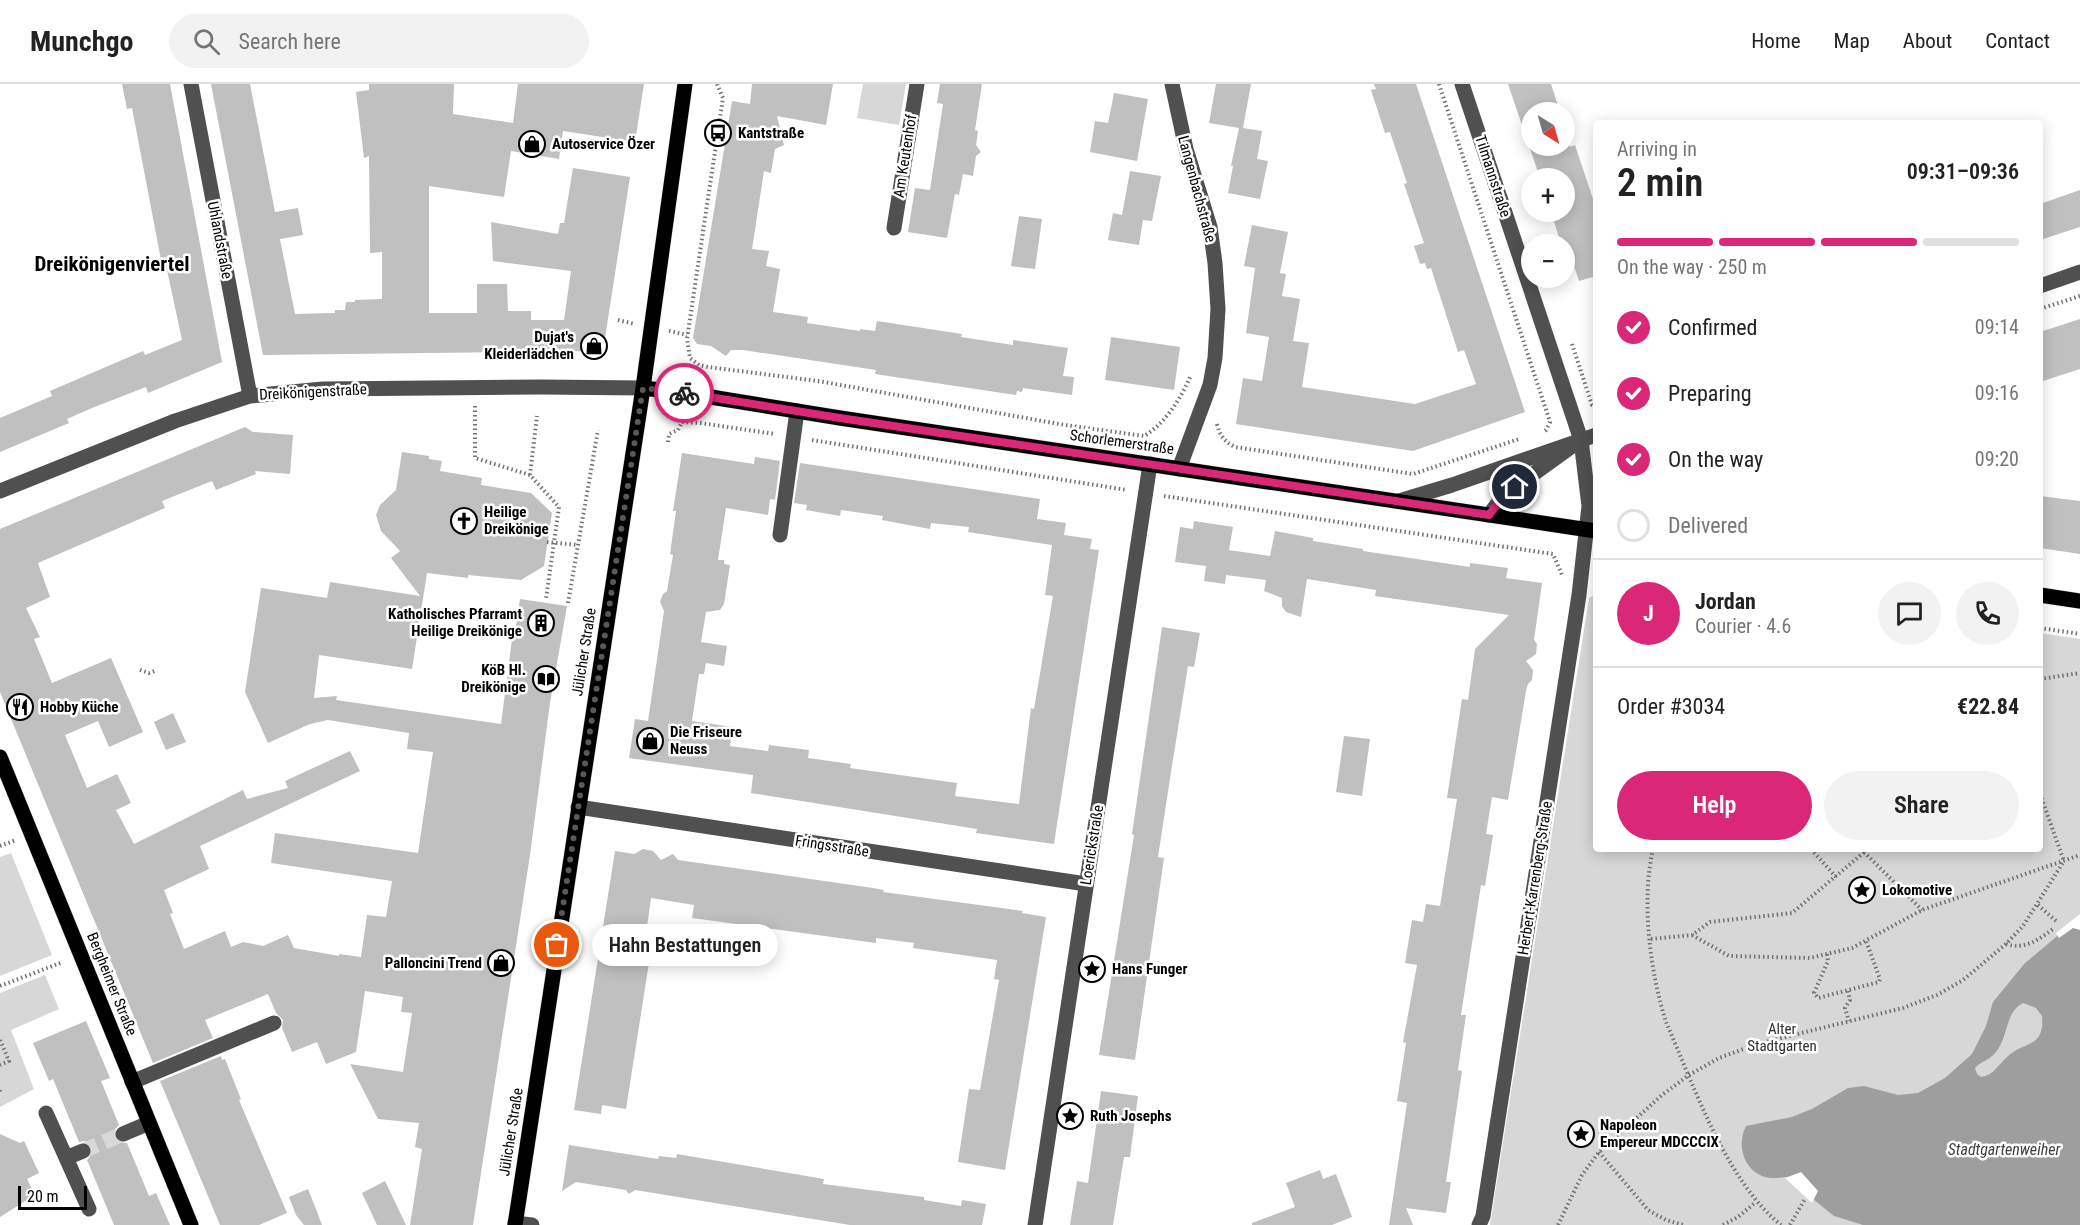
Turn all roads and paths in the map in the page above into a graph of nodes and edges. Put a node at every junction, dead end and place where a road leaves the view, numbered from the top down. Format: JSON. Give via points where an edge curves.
{"nodes":[{"id":1,"x":191,"y":84,"type":"edge"},
{"id":2,"x":685,"y":84,"type":"edge"},
{"id":3,"x":717,"y":84,"type":"edge"},
{"id":4,"x":916,"y":84,"type":"edge"},
{"id":5,"x":1172,"y":84,"type":"edge"},
{"id":6,"x":1439,"y":84,"type":"edge"},
{"id":7,"x":1462,"y":84,"type":"edge"},
{"id":8,"x":894,"y":228,"type":"dead end"},
{"id":9,"x":2080,"y":272,"type":"edge"},
{"id":10,"x":2043,"y":285,"type":"edge"},
{"id":11,"x":2080,"y":296,"type":"edge"},
{"id":12,"x":2043,"y":308,"type":"edge"},
{"id":13,"x":1570,"y":341,"type":"dead end"},
{"id":14,"x":1194,"y":369,"type":"dead end"},
{"id":15,"x":475,"y":387,"type":"junction"},
{"id":16,"x":643,"y":388,"type":"junction"},
{"id":17,"x":250,"y":396,"type":"junction"},
{"id":18,"x":1593,"y":405,"type":"edge"},
{"id":19,"x":797,"y":411,"type":"junction"},
{"id":20,"x":537,"y":416,"type":"dead end"},
{"id":21,"x":598,"y":430,"type":"dead end"},
{"id":22,"x":1536,"y":434,"type":"dead end"},
{"id":23,"x":1593,"y":436,"type":"edge"},
{"id":24,"x":793,"y":437,"type":"junction"},
{"id":25,"x":1525,"y":437,"type":"dead end"},
{"id":26,"x":1581,"y":440,"type":"junction"},
{"id":27,"x":668,"y":442,"type":"dead end"},
{"id":28,"x":1235,"y":447,"type":"dead end"},
{"id":29,"x":1150,"y":464,"type":"junction"},
{"id":30,"x":1179,"y":469,"type":"junction"},
{"id":31,"x":530,"y":475,"type":"junction"},
{"id":32,"x":0,"y":491,"type":"edge"},
{"id":33,"x":1146,"y":493,"type":"junction"},
{"id":34,"x":1399,"y":501,"type":"junction"},
{"id":35,"x":1489,"y":515,"type":"junction"},
{"id":36,"x":1592,"y":531,"type":"edge"},
{"id":37,"x":780,"y":535,"type":"dead end"},
{"id":38,"x":548,"y":542,"type":"dead end"},
{"id":39,"x":555,"y":543,"type":"junction"},
{"id":40,"x":578,"y":545,"type":"junction"},
{"id":41,"x":1553,"y":554,"type":"dead end"},
{"id":42,"x":2043,"y":595,"type":"edge"},
{"id":43,"x":546,"y":599,"type":"dead end"},
{"id":44,"x":2080,"y":601,"type":"edge"},
{"id":45,"x":568,"y":603,"type":"dead end"},
{"id":46,"x":2043,"y":628,"type":"edge"},
{"id":47,"x":2080,"y":634,"type":"edge"},
{"id":48,"x":140,"y":670,"type":"dead end"},
{"id":49,"x":157,"y":670,"type":"dead end"},
{"id":50,"x":2080,"y":674,"type":"edge"},
{"id":51,"x":2043,"y":679,"type":"edge"},
{"id":52,"x":0,"y":757,"type":"edge"},
{"id":53,"x":2043,"y":802,"type":"edge"},
{"id":54,"x":578,"y":807,"type":"junction"},
{"id":55,"x":1653,"y":852,"type":"edge"},
{"id":56,"x":1814,"y":852,"type":"edge"},
{"id":57,"x":1864,"y":852,"type":"edge"},
{"id":58,"x":1868,"y":852,"type":"edge"},
{"id":59,"x":2080,"y":855,"type":"edge"},
{"id":60,"x":2064,"y":861,"type":"junction"},
{"id":61,"x":1836,"y":877,"type":"junction"},
{"id":62,"x":1086,"y":884,"type":"junction"},
{"id":63,"x":2038,"y":905,"type":"junction"},
{"id":64,"x":1922,"y":910,"type":"junction"},
{"id":65,"x":2056,"y":921,"type":"dead end"},
{"id":66,"x":2053,"y":929,"type":"dead end"},
{"id":67,"x":1692,"y":935,"type":"junction"},
{"id":68,"x":1651,"y":939,"type":"junction"},
{"id":69,"x":1866,"y":941,"type":"junction"},
{"id":70,"x":2006,"y":944,"type":"junction"},
{"id":71,"x":1827,"y":954,"type":"junction"},
{"id":72,"x":80,"y":955,"type":"junction"},
{"id":73,"x":0,"y":986,"type":"edge"},
{"id":74,"x":1848,"y":991,"type":"junction"},
{"id":75,"x":1849,"y":1021,"type":"junction"},
{"id":76,"x":274,"y":1023,"type":"dead end"},
{"id":77,"x":0,"y":1040,"type":"edge"},
{"id":78,"x":0,"y":1065,"type":"edge"},
{"id":79,"x":1689,"y":1075,"type":"junction"},
{"id":80,"x":132,"y":1082,"type":"junction"},
{"id":81,"x":46,"y":1113,"type":"dead end"},
{"id":82,"x":149,"y":1123,"type":"junction"},
{"id":83,"x":123,"y":1134,"type":"tunnel mouth"},
{"id":84,"x":83,"y":1151,"type":"tunnel mouth"},
{"id":85,"x":1599,"y":1152,"type":"junction"},
{"id":86,"x":66,"y":1158,"type":"junction"},
{"id":87,"x":1805,"y":1199,"type":"dead end"},
{"id":88,"x":1756,"y":1202,"type":"junction"},
{"id":89,"x":88,"y":1209,"type":"dead end"},
{"id":90,"x":515,"y":1224,"type":"edge"},
{"id":91,"x":190,"y":1225,"type":"edge"},
{"id":92,"x":531,"y":1225,"type":"edge"},
{"id":93,"x":1035,"y":1225,"type":"edge"},
{"id":94,"x":1479,"y":1225,"type":"edge"},
{"id":95,"x":1558,"y":1225,"type":"edge"},
{"id":96,"x":1683,"y":1225,"type":"edge"},
{"id":97,"x":1723,"y":1225,"type":"edge"},
{"id":98,"x":1781,"y":1225,"type":"edge"},
{"id":99,"x":1790,"y":1225,"type":"edge"}],
"edges":[{"from":1,"to":17,"type":"street","name":"Uhlandstraße"},
{"from":2,"to":16,"type":"main road","name":"Jülicher Straße"},
{"from":3,"to":14,"type":"path","via":[[723,98],[687,339],[690,358],[699,365],[1144,436],[1171,411]]},
{"from":4,"to":8,"type":"street","name":"Am Keutenhof"},
{"from":5,"to":30,"type":"street","name":"Langenbachstraße","via":[[1186,149],[1210,227],[1218,309],[1210,385]]},
{"from":6,"to":22,"type":"path","via":[[1550,422],[1546,430]]},
{"from":7,"to":26,"type":"street","name":"Tilmannstraße"},
{"from":9,"to":10,"type":"street"},
{"from":11,"to":12,"type":"path"},
{"from":13,"to":18,"type":"path"},
{"from":15,"to":16,"type":"street","name":"Dreikönigenstraße"},
{"from":15,"to":17,"type":"street","name":"Dreikönigenstraße","via":[[323,389]]},
{"from":15,"to":31,"type":"path","via":[[475,458]]},
{"from":16,"to":19,"type":"main road","name":"Schorlemerstraße"},
{"from":16,"to":54,"type":"main road","name":"Jülicher Straße"},
{"from":17,"to":32,"type":"street","name":"Dreikönigenstraße","via":[[175,421]]},
{"from":19,"to":24,"type":"street"},
{"from":19,"to":29,"type":"main road","name":"Schorlemerstraße"},
{"from":20,"to":31,"type":"path"},
{"from":21,"to":40,"type":"path"},
{"from":23,"to":26,"type":"street"},
{"from":24,"to":27,"type":"path","via":[[682,422],[678,430],[669,434]]},
{"from":24,"to":33,"type":"path"},
{"from":24,"to":37,"type":"street"},
{"from":25,"to":28,"type":"path","via":[[1413,474]]},
{"from":26,"to":34,"type":"street"},
{"from":26,"to":35,"type":"street","via":[[1504,495]]},
{"from":26,"to":36,"type":"street","name":"Tilmannstraße"},
{"from":29,"to":30,"type":"main road","name":"Schorlemerstraße"},
{"from":29,"to":33,"type":"street","name":"Loerickstraße"},
{"from":30,"to":34,"type":"main road","name":"Schorlemerstraße"},
{"from":31,"to":39,"type":"path","via":[[559,507]]},
{"from":33,"to":41,"type":"path"},
{"from":33,"to":62,"type":"street","name":"Loerickstraße"},
{"from":34,"to":35,"type":"main road","name":"Schorlemerstraße"},
{"from":35,"to":36,"type":"main road","name":"Schorlemerstraße"},
{"from":36,"to":94,"type":"street","name":"Herbert-Karrenberg-Straße"},
{"from":38,"to":39,"type":"path"},
{"from":39,"to":40,"type":"path"},
{"from":39,"to":43,"type":"path"},
{"from":40,"to":45,"type":"path"},
{"from":42,"to":44,"type":"main road"},
{"from":46,"to":47,"type":"path"},
{"from":48,"to":49,"type":"path"},
{"from":50,"to":51,"type":"path"},
{"from":52,"to":72,"type":"main road","name":"Bergheimer Straße"},
{"from":53,"to":60,"type":"path"},
{"from":54,"to":62,"type":"street","name":"Fringsstraße"},
{"from":54,"to":90,"type":"main road","name":"Jülicher Straße"},
{"from":55,"to":68,"type":"path","via":[[1648,881]]},
{"from":56,"to":61,"type":"path"},
{"from":57,"to":61,"type":"path"},
{"from":58,"to":64,"type":"path"},
{"from":59,"to":60,"type":"path"},
{"from":60,"to":63,"type":"path"},
{"from":60,"to":64,"type":"path"},
{"from":61,"to":67,"type":"path","via":[[1792,913],[1710,922]]},
{"from":62,"to":93,"type":"street","name":"Loerickstraße"},
{"from":63,"to":65,"type":"path"},
{"from":63,"to":70,"type":"path"},
{"from":64,"to":69,"type":"path"},
{"from":66,"to":70,"type":"path","via":[[2026,946]]},
{"from":67,"to":68,"type":"path"},
{"from":67,"to":71,"type":"path","via":[[1729,956],[1810,958]]},
{"from":68,"to":79,"type":"path","via":[[1660,1003]]},
{"from":69,"to":71,"type":"path"},
{"from":69,"to":74,"type":"path","via":[[1879,982]]},
{"from":70,"to":75,"type":"path","via":[[1963,980],[1937,995]]},
{"from":71,"to":74,"type":"path","via":[[1815,996]]},
{"from":72,"to":73,"type":"path"},
{"from":72,"to":80,"type":"main road","name":"Bergheimer Straße"},
{"from":74,"to":75,"type":"path","via":[[1850,1000],[1845,1008]]},
{"from":75,"to":79,"type":"path","via":[[1757,1044],[1719,1058]]},
{"from":76,"to":80,"type":"street"},
{"from":77,"to":78,"type":"path","via":[[9,1061]]},
{"from":79,"to":85,"type":"path"},
{"from":79,"to":88,"type":"path","via":[[1725,1155]]},
{"from":80,"to":82,"type":"main road","name":"Bergheimer Straße"},
{"from":81,"to":86,"type":"street"},
{"from":82,"to":83,"type":"street"},
{"from":82,"to":91,"type":"main road","name":"Bergheimer Straße"},
{"from":84,"to":86,"type":"street"},
{"from":85,"to":95,"type":"path","via":[[1581,1175]]},
{"from":85,"to":96,"type":"path","via":[[1648,1210]]},
{"from":86,"to":89,"type":"street"},
{"from":87,"to":99,"type":"path"},
{"from":88,"to":97,"type":"path"},
{"from":88,"to":98,"type":"path"},
{"from":90,"to":92,"type":"street"}]}
